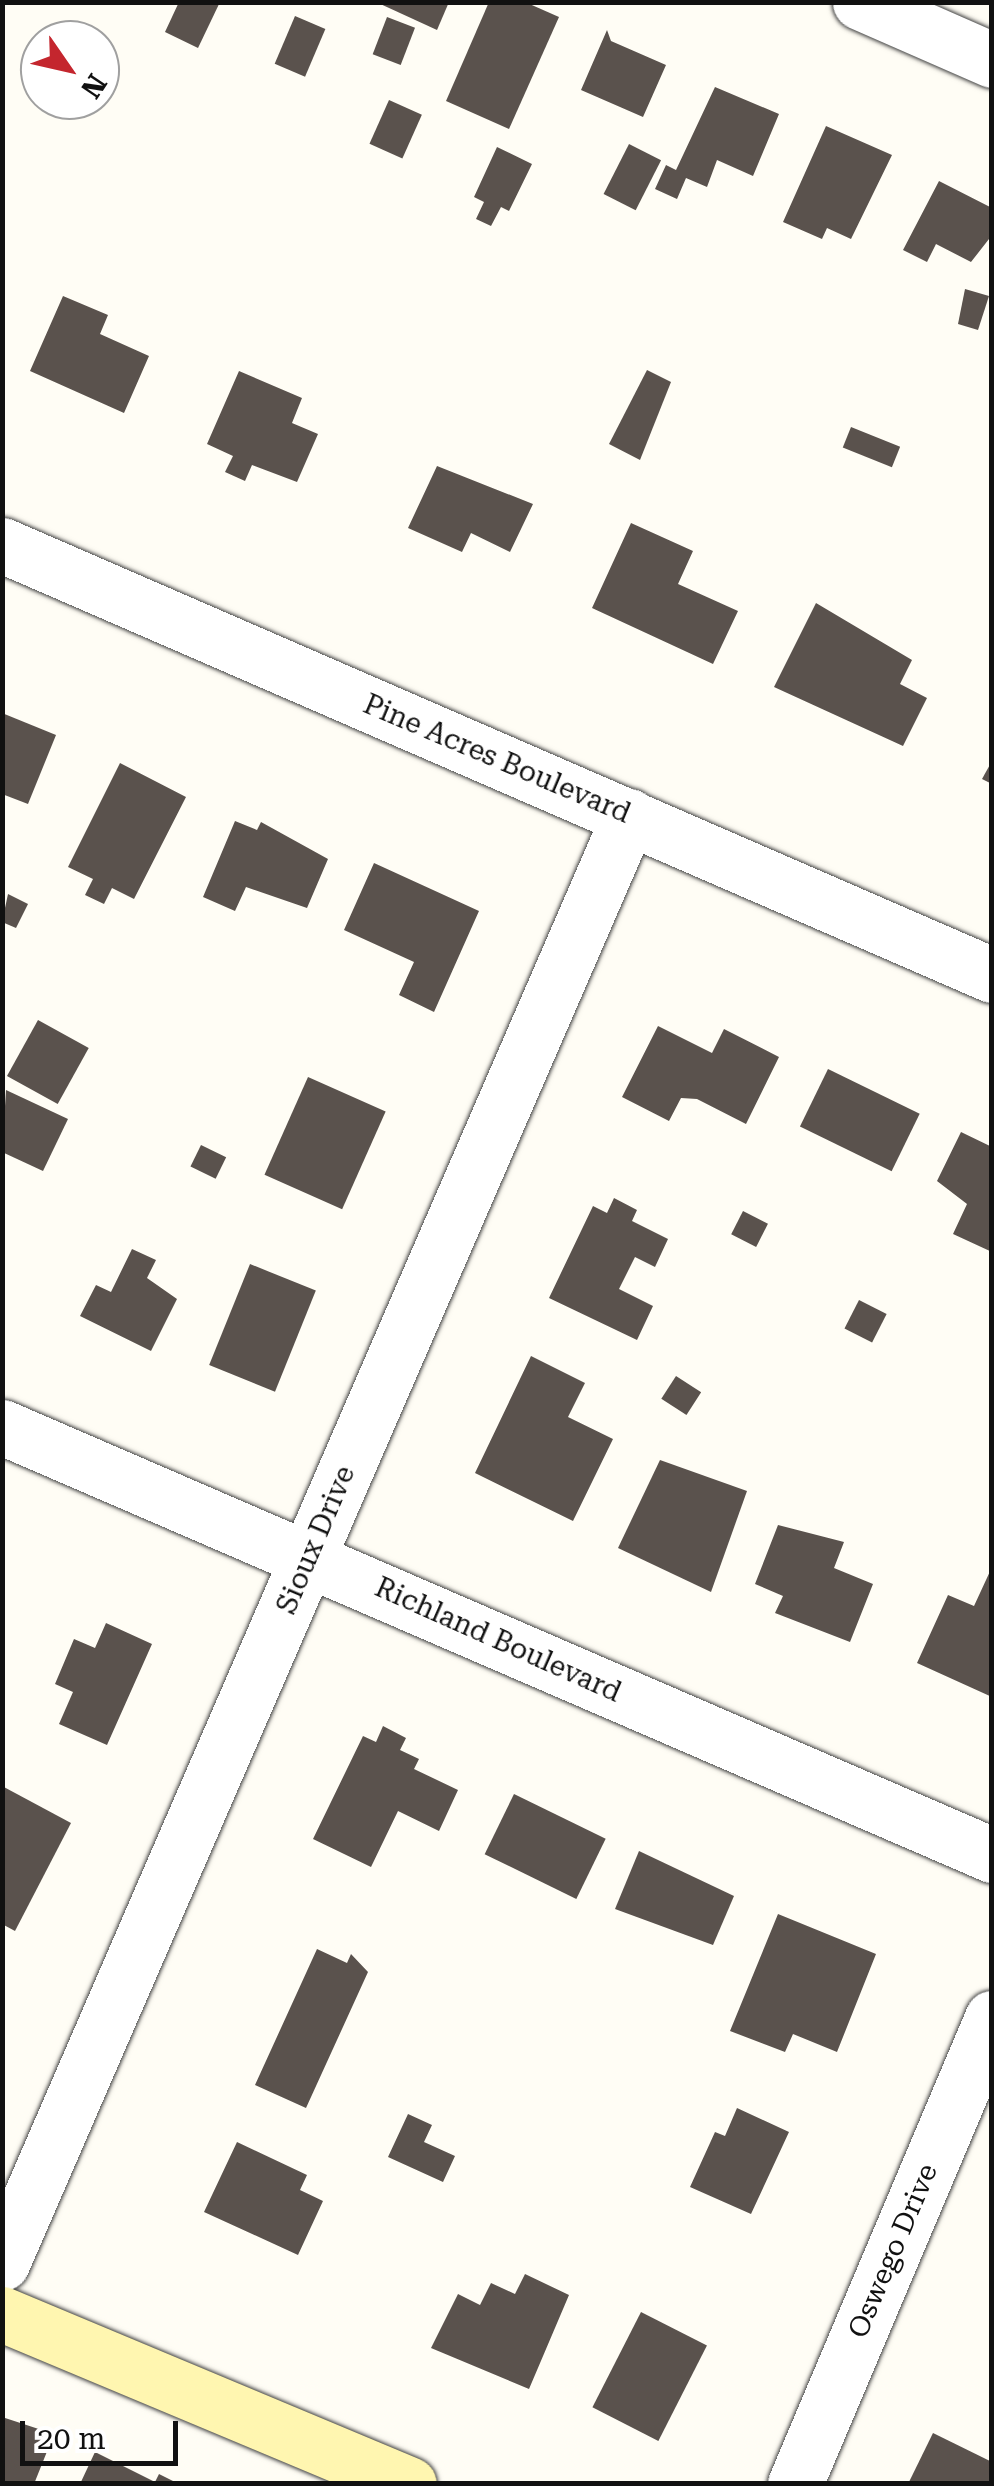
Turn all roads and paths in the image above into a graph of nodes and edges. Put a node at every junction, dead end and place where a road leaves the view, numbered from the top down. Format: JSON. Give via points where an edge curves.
{"nodes":[{"id":1,"x":860,"y":2,"type":"edge"},
{"id":2,"x":992,"y":60,"type":"edge"},
{"id":3,"x":2,"y":545,"type":"edge"},
{"id":4,"x":629,"y":816,"type":"junction"},
{"id":5,"x":992,"y":974,"type":"edge"},
{"id":6,"x":2,"y":1427,"type":"edge"},
{"id":7,"x":309,"y":1557,"type":"junction"},
{"id":8,"x":992,"y":1855,"type":"edge"},
{"id":9,"x":992,"y":2018,"type":"edge"},
{"id":10,"x":2,"y":2263,"type":"edge"},
{"id":11,"x":2,"y":2314,"type":"edge"},
{"id":12,"x":410,"y":2484,"type":"edge"},
{"id":13,"x":795,"y":2484,"type":"edge"}],
"edges":[{"from":1,"to":2,"type":"street"},
{"from":3,"to":4,"type":"street","name":"Pine Acres Boulevard"},
{"from":4,"to":5,"type":"street","name":"Pine Acres Boulevard"},
{"from":4,"to":7,"type":"street","name":"Sioux Drive"},
{"from":6,"to":7,"type":"street","name":"Richland Boulevard"},
{"from":7,"to":8,"type":"street","name":"Richland Boulevard"},
{"from":7,"to":10,"type":"street","name":"Sioux Drive"},
{"from":9,"to":13,"type":"street","name":"Oswego Drive"},
{"from":11,"to":12,"type":"street"}]}
